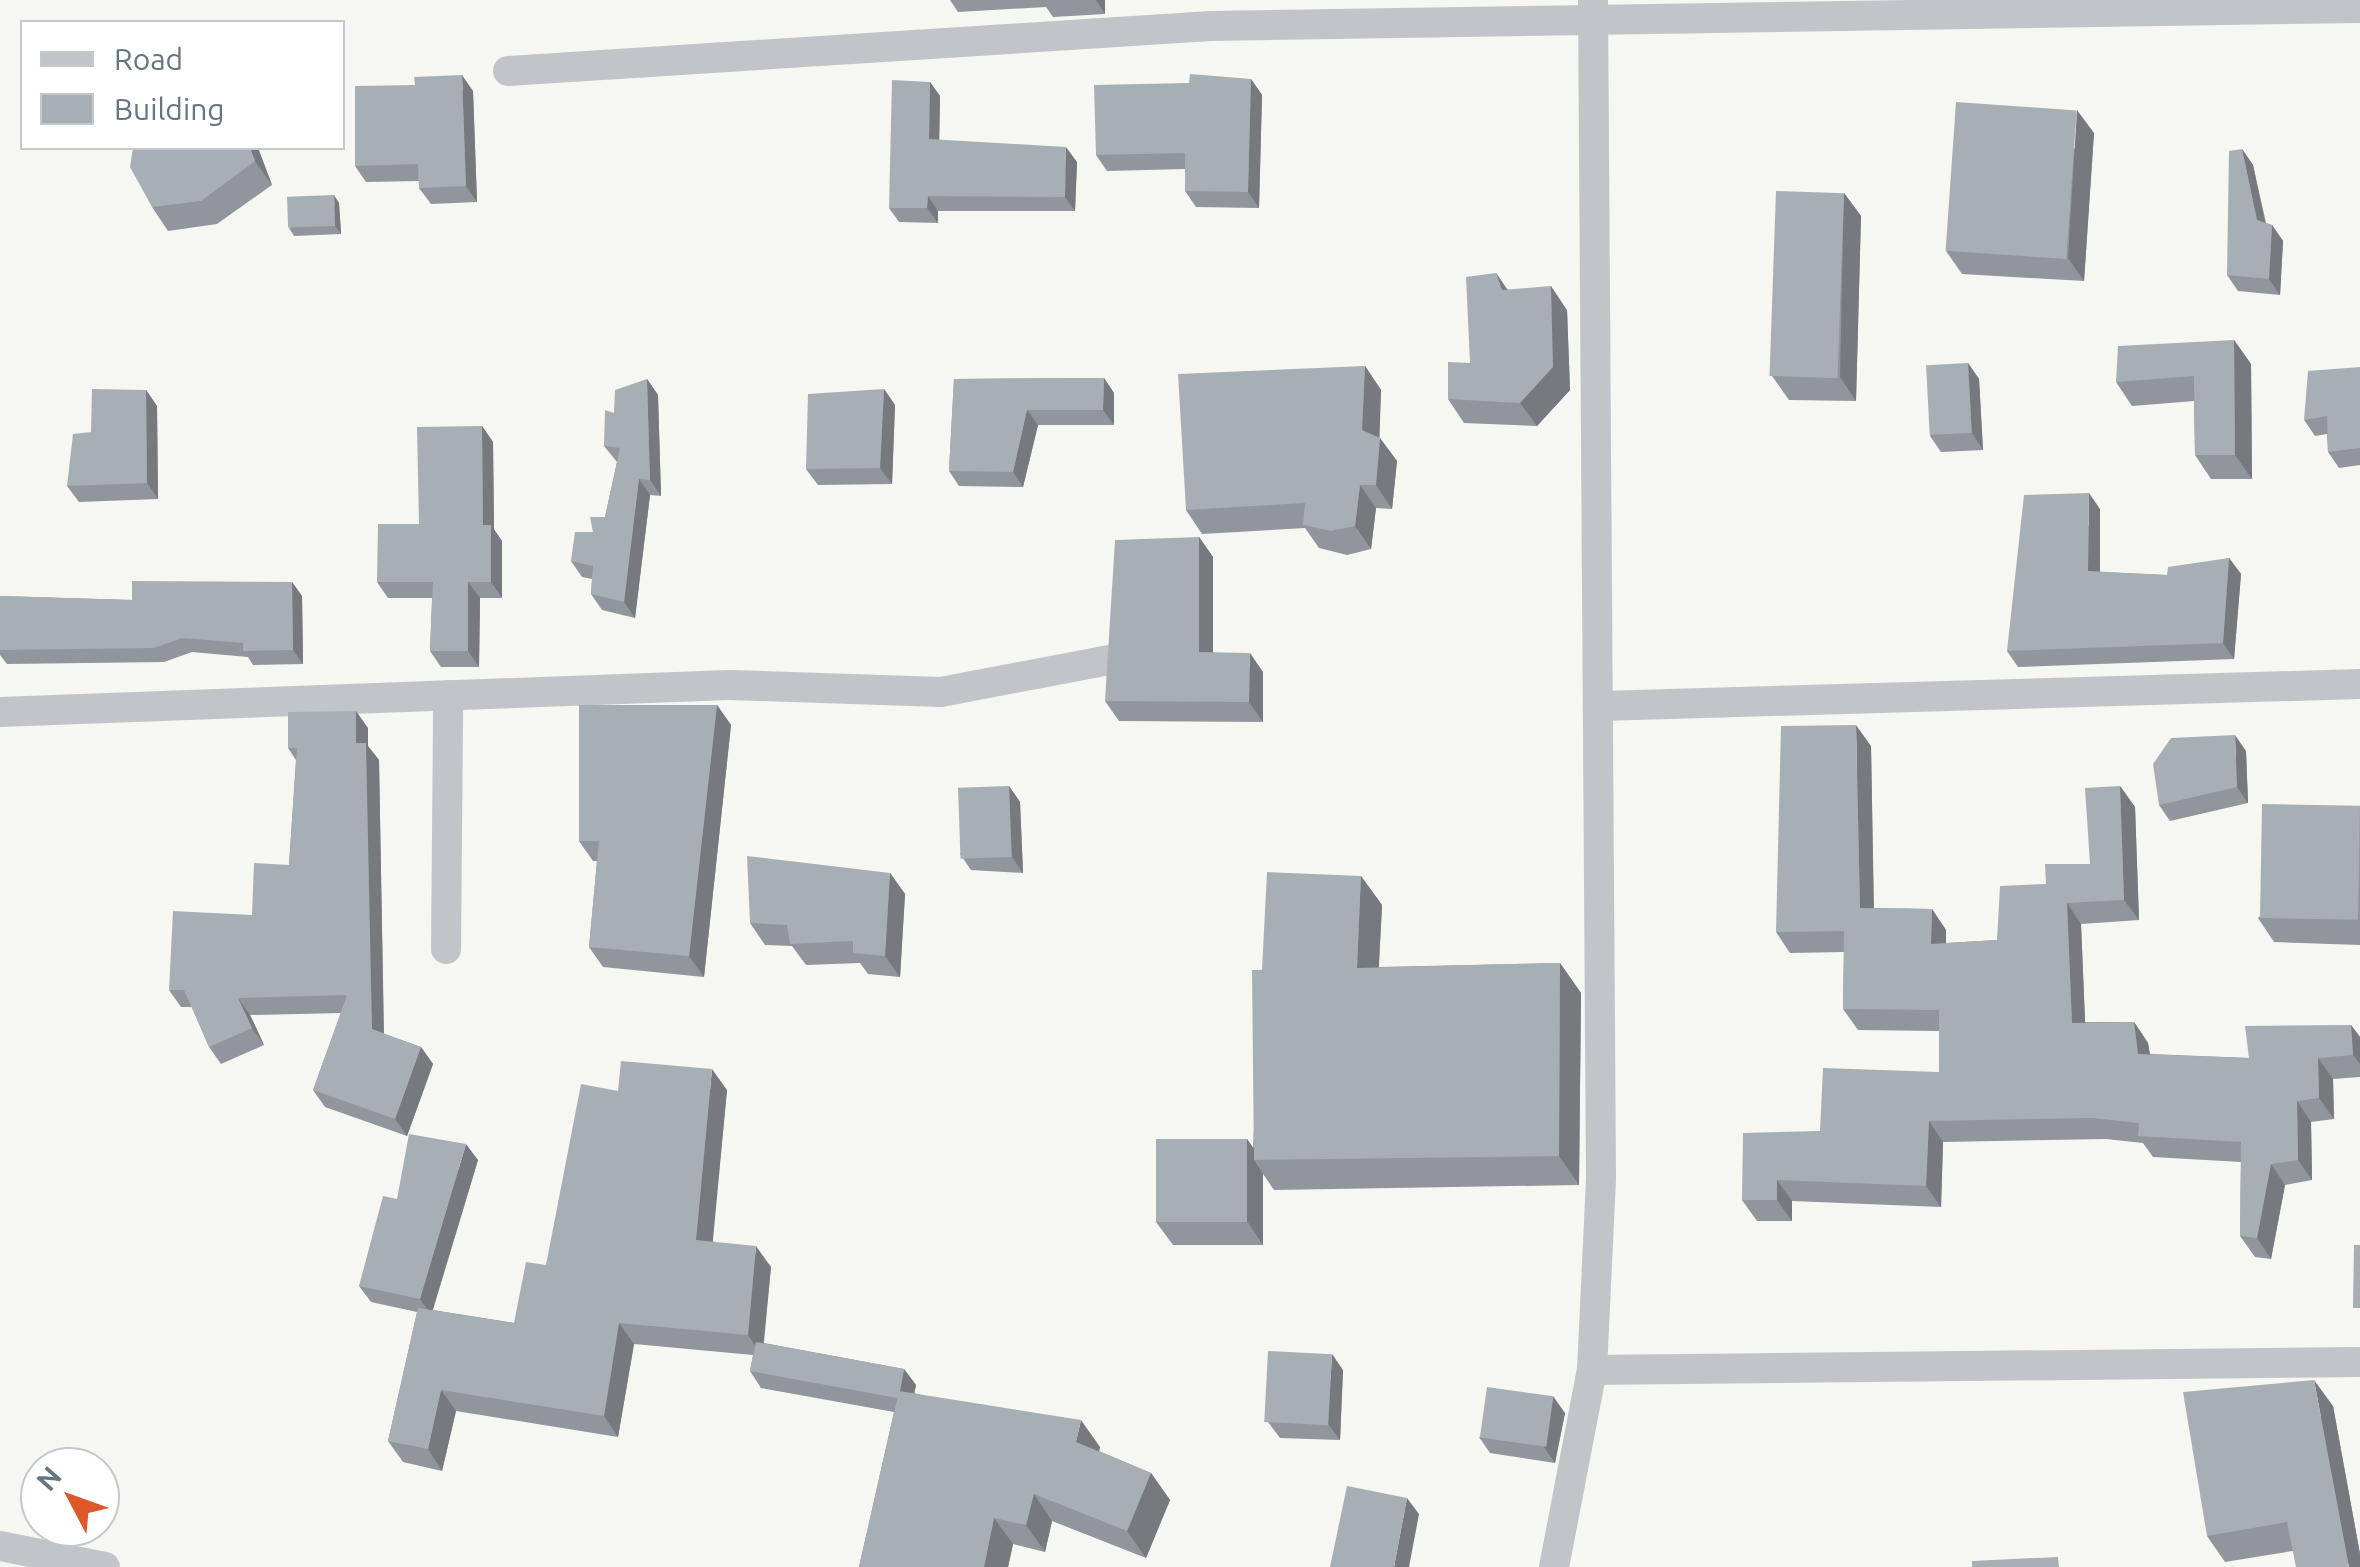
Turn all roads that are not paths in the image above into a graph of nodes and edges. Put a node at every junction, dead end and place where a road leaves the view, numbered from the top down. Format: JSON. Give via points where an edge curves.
{"nodes":[{"id":1,"x":1593,"y":7,"type":"edge"},
{"id":2,"x":2360,"y":8,"type":"edge"},
{"id":3,"x":508,"y":71,"type":"dead end"},
{"id":4,"x":1108,"y":660,"type":"edge"},
{"id":5,"x":2360,"y":684,"type":"edge"},
{"id":6,"x":448,"y":695,"type":"junction"},
{"id":7,"x":1601,"y":706,"type":"junction"},
{"id":8,"x":0,"y":712,"type":"edge"},
{"id":9,"x":446,"y":949,"type":"dead end"},
{"id":10,"x":2360,"y":1362,"type":"edge"},
{"id":11,"x":1592,"y":1370,"type":"junction"},
{"id":12,"x":0,"y":1546,"type":"edge"},
{"id":13,"x":105,"y":1567,"type":"edge"},
{"id":14,"x":1554,"y":1567,"type":"edge"}],
"edges":[{"from":1,"to":2,"type":"street"},
{"from":1,"to":3,"type":"street"},
{"from":1,"to":7,"type":"street"},
{"from":4,"to":6,"type":"street","via":[[942,692],[730,685]]},
{"from":5,"to":7,"type":"street"},
{"from":6,"to":8,"type":"street"},
{"from":6,"to":9,"type":"street"},
{"from":7,"to":11,"type":"street"},
{"from":10,"to":11,"type":"street"},
{"from":11,"to":14,"type":"street"},
{"from":12,"to":13,"type":"street"}]}
